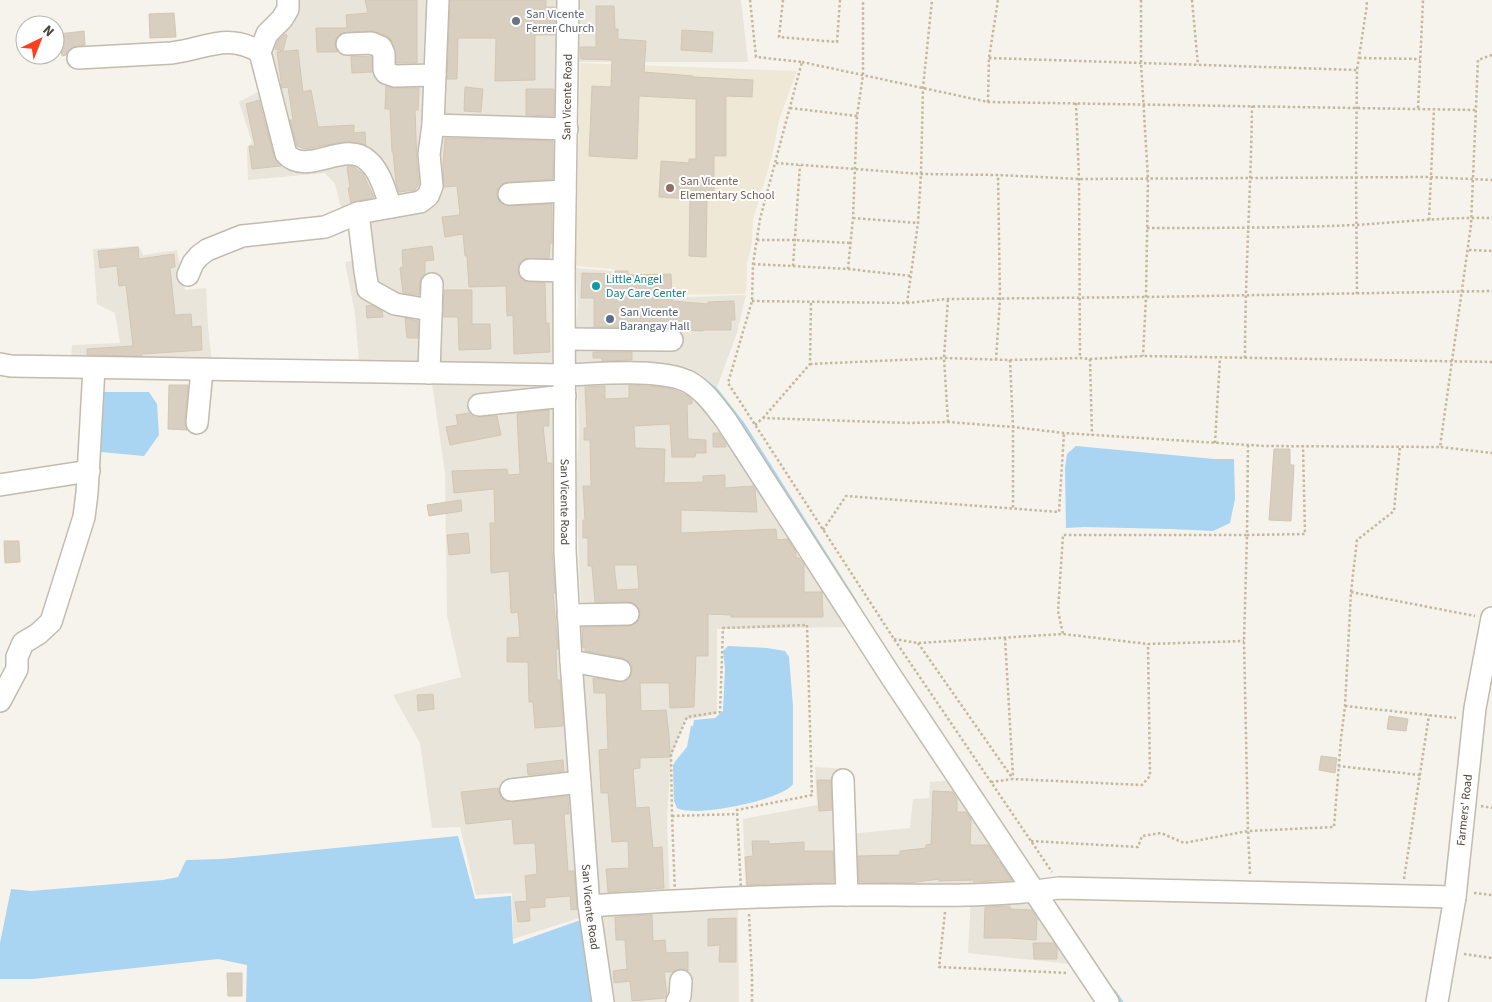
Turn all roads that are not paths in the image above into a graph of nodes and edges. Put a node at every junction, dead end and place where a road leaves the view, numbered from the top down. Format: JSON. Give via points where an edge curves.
{"nodes":[{"id":1,"x":288,"y":0,"type":"edge"},
{"id":2,"x":438,"y":0,"type":"edge"},
{"id":3,"x":568,"y":0,"type":"edge"},
{"id":4,"x":348,"y":44,"type":"dead end"},
{"id":5,"x":260,"y":52,"type":"junction"},
{"id":6,"x":78,"y":58,"type":"dead end"},
{"id":7,"x":435,"y":75,"type":"junction"},
{"id":8,"x":433,"y":124,"type":"junction"},
{"id":9,"x":567,"y":129,"type":"junction"},
{"id":10,"x":565,"y":191,"type":"junction"},
{"id":11,"x":509,"y":194,"type":"dead end"},
{"id":12,"x":391,"y":207,"type":"junction"},
{"id":13,"x":358,"y":213,"type":"junction"},
{"id":14,"x":530,"y":270,"type":"dead end"},
{"id":15,"x":564,"y":271,"type":"junction"},
{"id":16,"x":188,"y":276,"type":"dead end"},
{"id":17,"x":432,"y":284,"type":"dead end"},
{"id":18,"x":431,"y":310,"type":"junction"},
{"id":19,"x":565,"y":339,"type":"junction"},
{"id":20,"x":672,"y":340,"type":"dead end"},
{"id":21,"x":0,"y":364,"type":"edge"},
{"id":22,"x":94,"y":368,"type":"junction"},
{"id":23,"x":202,"y":370,"type":"junction"},
{"id":24,"x":429,"y":373,"type":"junction"},
{"id":25,"x":565,"y":385,"type":"junction"},
{"id":26,"x":479,"y":405,"type":"dead end"},
{"id":27,"x":197,"y":423,"type":"dead end"},
{"id":28,"x":89,"y":471,"type":"junction"},
{"id":29,"x":0,"y":485,"type":"edge"},
{"id":30,"x":628,"y":614,"type":"dead end"},
{"id":31,"x":568,"y":615,"type":"junction"},
{"id":32,"x":1484,"y":617,"type":"edge"},
{"id":33,"x":10,"y":649,"type":"edge"},
{"id":34,"x":571,"y":661,"type":"junction"},
{"id":35,"x":620,"y":670,"type":"dead end"},
{"id":36,"x":0,"y":701,"type":"edge"},
{"id":37,"x":844,"y":780,"type":"dead end"},
{"id":38,"x":580,"y":782,"type":"junction"},
{"id":39,"x":511,"y":790,"type":"dead end"},
{"id":40,"x":1034,"y":892,"type":"junction"},
{"id":41,"x":847,"y":895,"type":"junction"},
{"id":42,"x":1464,"y":895,"type":"junction"},
{"id":43,"x":589,"y":906,"type":"junction"},
{"id":44,"x":681,"y":981,"type":"dead end"},
{"id":45,"x":603,"y":1002,"type":"edge"},
{"id":46,"x":677,"y":1002,"type":"edge"},
{"id":47,"x":1108,"y":1002,"type":"edge"},
{"id":48,"x":1436,"y":1002,"type":"edge"}],
"edges":[{"from":1,"to":5,"type":"street","via":[[288,9],[267,34]]},
{"from":2,"to":7,"type":"street"},
{"from":3,"to":9,"type":"street","name":"San Vicente Road"},
{"from":4,"to":7,"type":"street","via":[[381,46],[384,70],[390,75]]},
{"from":5,"to":6,"type":"street","via":[[244,44],[221,41],[171,53]]},
{"from":5,"to":12,"type":"street","via":[[286,154],[296,162],[337,155],[360,156],[368,160],[378,174]]},
{"from":7,"to":8,"type":"street"},
{"from":8,"to":9,"type":"street"},
{"from":8,"to":12,"type":"street","via":[[429,154],[431,192],[420,202]]},
{"from":9,"to":10,"type":"street","name":"San Vicente Road"},
{"from":10,"to":11,"type":"street"},
{"from":10,"to":15,"type":"street","name":"San Vicente Road"},
{"from":12,"to":13,"type":"street"},
{"from":13,"to":16,"type":"street","via":[[325,227],[242,236],[198,256]]},
{"from":13,"to":18,"type":"street","via":[[368,289],[395,304]]},
{"from":14,"to":15,"type":"street"},
{"from":15,"to":19,"type":"street","name":"San Vicente Road"},
{"from":17,"to":18,"type":"street"},
{"from":18,"to":24,"type":"street"},
{"from":19,"to":20,"type":"street"},
{"from":19,"to":25,"type":"street","name":"San Vicente Road"},
{"from":21,"to":22,"type":"street"},
{"from":22,"to":23,"type":"street"},
{"from":22,"to":28,"type":"street"},
{"from":23,"to":24,"type":"street"},
{"from":23,"to":27,"type":"street"},
{"from":24,"to":25,"type":"street"},
{"from":25,"to":26,"type":"street"},
{"from":25,"to":31,"type":"street","name":"San Vicente Road"},
{"from":25,"to":40,"type":"street","via":[[624,373],[668,375],[688,382],[704,394],[725,419]]},
{"from":28,"to":29,"type":"street"},
{"from":28,"to":33,"type":"street","via":[[84,517],[51,622],[23,644]]},
{"from":30,"to":31,"type":"street"},
{"from":31,"to":34,"type":"street","name":"San Vicente Road"},
{"from":32,"to":42,"type":"street","name":"Farmers' Road"},
{"from":33,"to":36,"type":"street","via":[[17,657],[17,670]]},
{"from":34,"to":35,"type":"street"},
{"from":34,"to":38,"type":"street","name":"San Vicente Road"},
{"from":37,"to":41,"type":"street"},
{"from":38,"to":39,"type":"street"},
{"from":38,"to":43,"type":"street","name":"San Vicente Road"},
{"from":40,"to":41,"type":"street"},
{"from":40,"to":42,"type":"street","via":[[1059,888]]},
{"from":40,"to":47,"type":"street"},
{"from":41,"to":43,"type":"street","via":[[767,895]]},
{"from":42,"to":48,"type":"street","name":"Farmers' Road"},
{"from":43,"to":45,"type":"street","name":"San Vicente Road"},
{"from":44,"to":46,"type":"street"}]}
